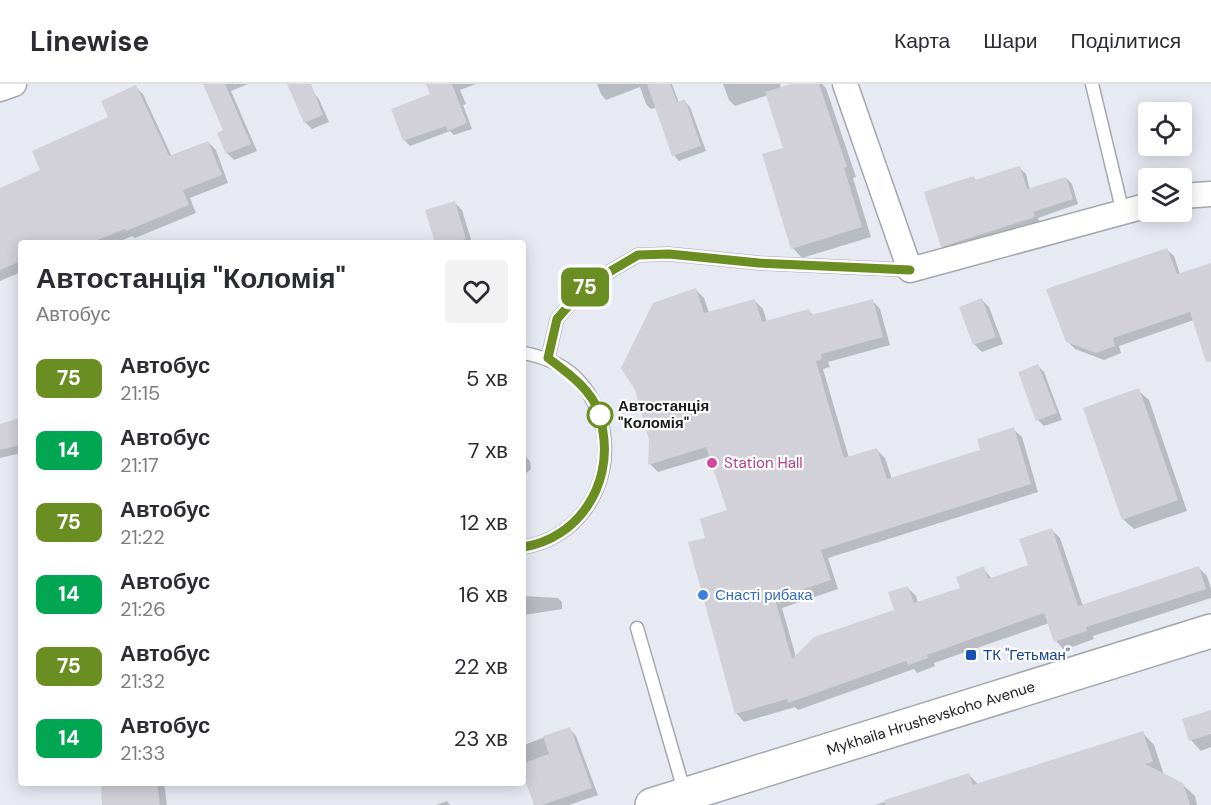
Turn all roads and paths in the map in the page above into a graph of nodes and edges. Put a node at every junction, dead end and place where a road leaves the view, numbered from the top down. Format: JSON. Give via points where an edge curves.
{"nodes":[{"id":1,"x":14,"y":84,"type":"edge"},
{"id":2,"x":845,"y":84,"type":"edge"},
{"id":3,"x":1092,"y":84,"type":"edge"},
{"id":4,"x":0,"y":89,"type":"edge"},
{"id":5,"x":1211,"y":194,"type":"edge"},
{"id":6,"x":1192,"y":195,"type":"edge"},
{"id":7,"x":1138,"y":208,"type":"edge"},
{"id":8,"x":1123,"y":213,"type":"junction"},
{"id":9,"x":910,"y":270,"type":"junction"},
{"id":10,"x":526,"y":352,"type":"edge"},
{"id":11,"x":548,"y":358,"type":"junction"},
{"id":12,"x":526,"y":547,"type":"edge"},
{"id":13,"x":637,"y":628,"type":"dead end"},
{"id":14,"x":1211,"y":632,"type":"edge"},
{"id":15,"x":686,"y":800,"type":"edge"},
{"id":16,"x":652,"y":805,"type":"edge"}],
"edges":[{"from":1,"to":4,"type":"street"},
{"from":2,"to":9,"type":"street"},
{"from":3,"to":8,"type":"lane"},
{"from":5,"to":6,"type":"street"},
{"from":7,"to":8,"type":"street"},
{"from":8,"to":9,"type":"street"},
{"from":9,"to":11,"type":"lane","via":[[638,255],[579,293],[557,319]]},
{"from":10,"to":11,"type":"lane"},
{"from":11,"to":12,"type":"lane","via":[[579,381],[600,414],[606,453],[597,491],[574,524],[541,544]]},
{"from":13,"to":15,"type":"lane"},
{"from":14,"to":15,"type":"main road","name":"Mykhaila Hrushevskoho Avenue"},
{"from":15,"to":16,"type":"main road","name":"Mykhaila Hrushevskoho Avenue"}]}
